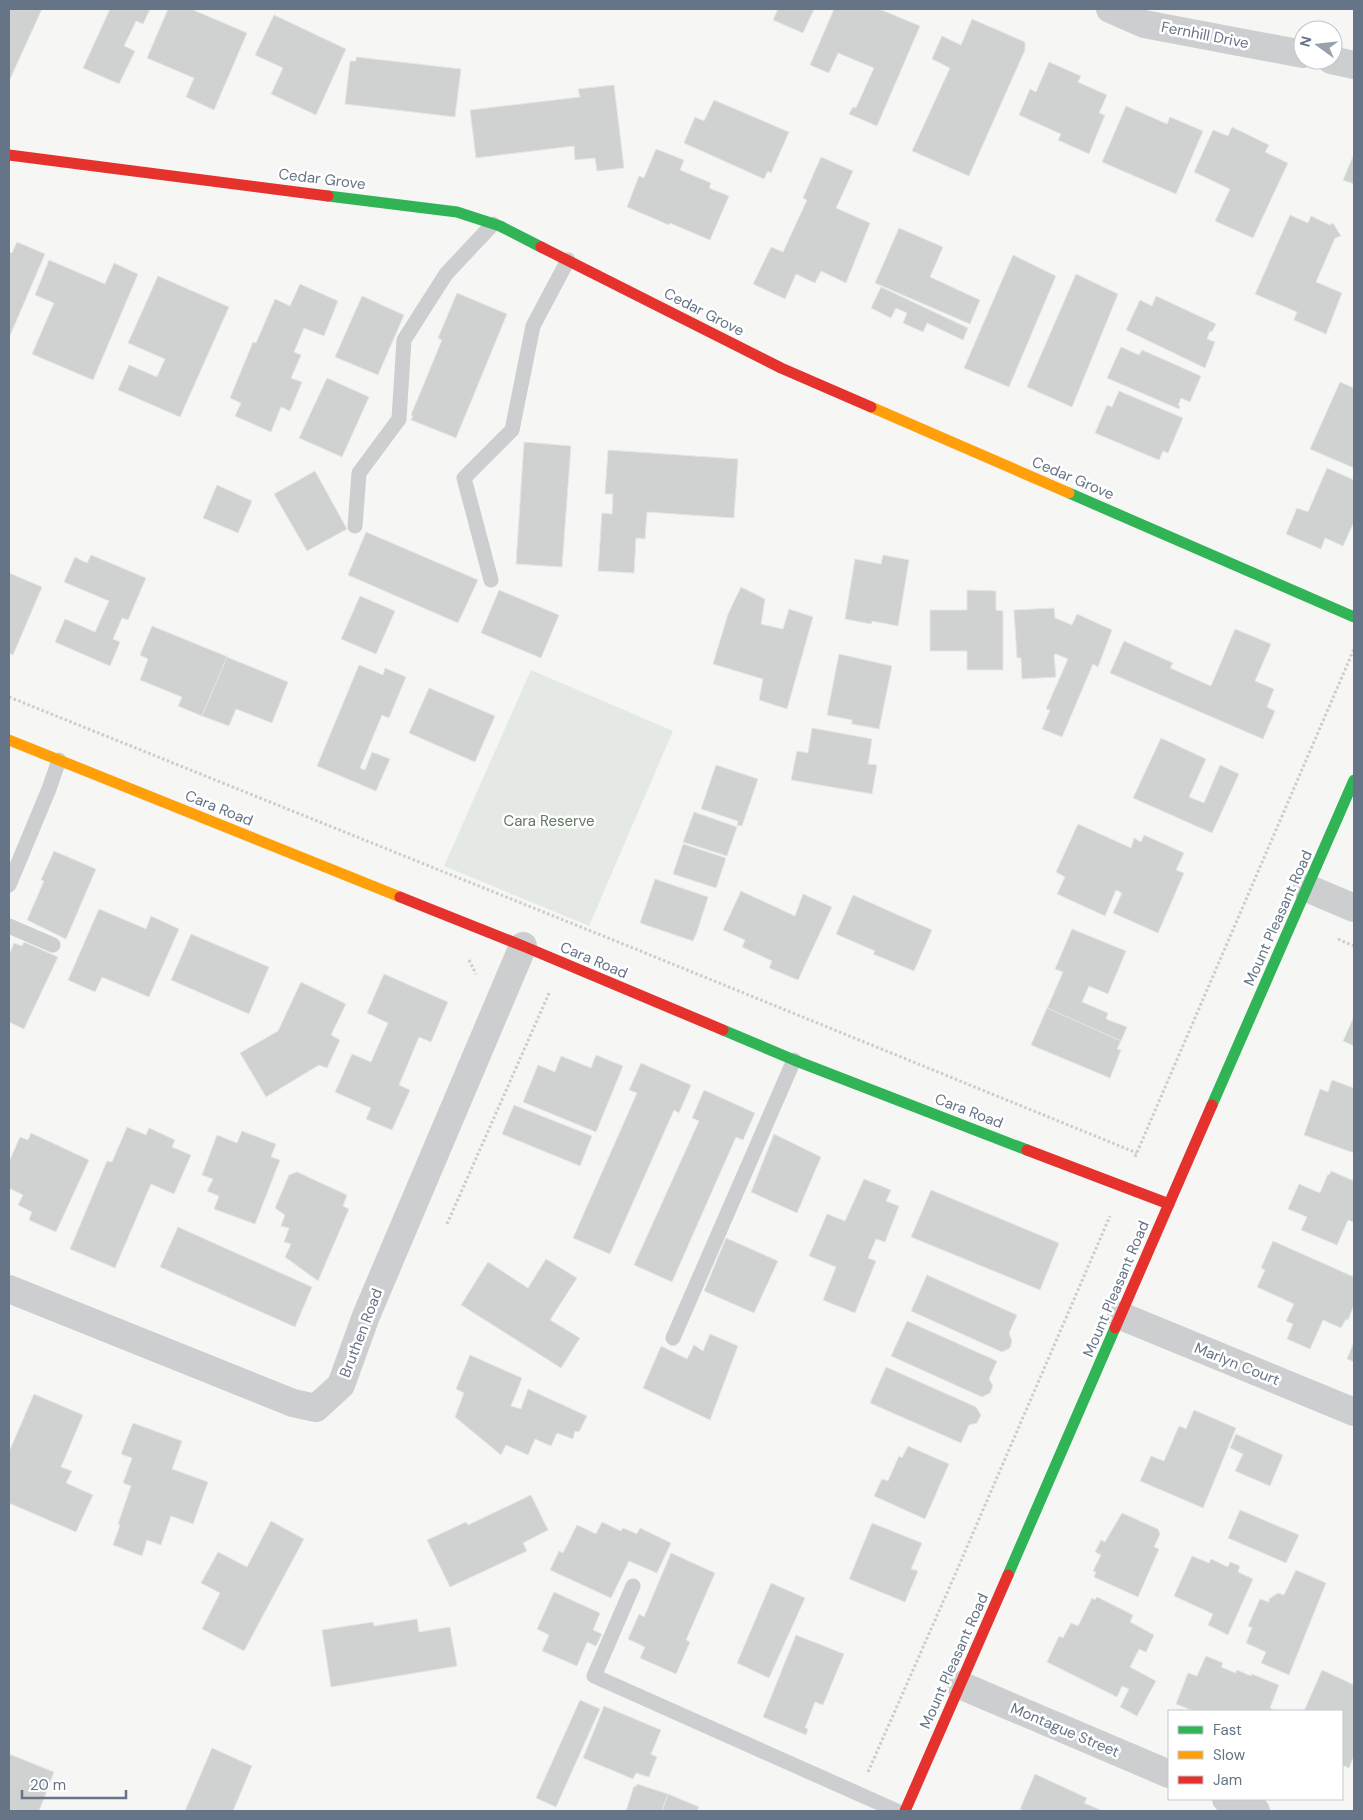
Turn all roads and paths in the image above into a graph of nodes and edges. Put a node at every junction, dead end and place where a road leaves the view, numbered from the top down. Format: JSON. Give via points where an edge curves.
{"nodes":[{"id":1,"x":1110,"y":9,"type":"edge"},
{"id":2,"x":1293,"y":52,"type":"edge"},
{"id":3,"x":9,"y":155,"type":"edge"},
{"id":4,"x":492,"y":224,"type":"junction"},
{"id":5,"x":568,"y":260,"type":"junction"},
{"id":6,"x":355,"y":526,"type":"dead end"},
{"id":7,"x":491,"y":580,"type":"dead end"},
{"id":8,"x":1354,"y":617,"type":"edge"},
{"id":9,"x":1354,"y":648,"type":"edge"},
{"id":10,"x":9,"y":696,"type":"edge"},
{"id":11,"x":9,"y":740,"type":"edge"},
{"id":12,"x":59,"y":760,"type":"junction"},
{"id":13,"x":1354,"y":780,"type":"edge"},
{"id":14,"x":9,"y":885,"type":"edge"},
{"id":15,"x":1307,"y":888,"type":"junction"},
{"id":16,"x":1354,"y":908,"type":"edge"},
{"id":17,"x":9,"y":926,"type":"edge"},
{"id":18,"x":1338,"y":939,"type":"dead end"},
{"id":19,"x":53,"y":945,"type":"dead end"},
{"id":20,"x":523,"y":946,"type":"junction"},
{"id":21,"x":1354,"y":946,"type":"edge"},
{"id":22,"x":550,"y":991,"type":"dead end"},
{"id":23,"x":794,"y":1060,"type":"junction"},
{"id":24,"x":1137,"y":1154,"type":"junction"},
{"id":25,"x":1123,"y":1186,"type":"junction"},
{"id":26,"x":1169,"y":1204,"type":"junction"},
{"id":27,"x":447,"y":1224,"type":"dead end"},
{"id":28,"x":9,"y":1289,"type":"edge"},
{"id":29,"x":1121,"y":1316,"type":"junction"},
{"id":30,"x":673,"y":1338,"type":"dead end"},
{"id":31,"x":1354,"y":1412,"type":"edge"},
{"id":32,"x":633,"y":1586,"type":"dead end"},
{"id":33,"x":960,"y":1685,"type":"junction"},
{"id":34,"x":1168,"y":1774,"type":"edge"},
{"id":35,"x":859,"y":1794,"type":"junction"},
{"id":36,"x":1228,"y":1800,"type":"edge"},
{"id":37,"x":897,"y":1811,"type":"edge"},
{"id":38,"x":905,"y":1811,"type":"edge"},
{"id":39,"x":1256,"y":1811,"type":"edge"}],
"edges":[{"from":1,"to":2,"type":"street","name":"Fernhill Drive","via":[[1144,24]]},
{"from":3,"to":4,"type":"street","name":"Cedar Grove","via":[[457,212]]},
{"from":4,"to":5,"type":"street","name":"Cedar Grove"},
{"from":4,"to":6,"type":"lane","via":[[446,274],[404,340],[399,419],[359,473]]},
{"from":5,"to":7,"type":"lane","via":[[533,326],[512,430],[464,478]]},
{"from":5,"to":8,"type":"street","name":"Cedar Grove","via":[[781,368]]},
{"from":9,"to":24,"type":"path"},
{"from":10,"to":24,"type":"path"},
{"from":11,"to":12,"type":"street","name":"Cara Road"},
{"from":12,"to":14,"type":"lane"},
{"from":12,"to":20,"type":"street","name":"Cara Road"},
{"from":13,"to":15,"type":"street","name":"Mount Pleasant Road"},
{"from":15,"to":16,"type":"street"},
{"from":15,"to":26,"type":"street","name":"Mount Pleasant Road"},
{"from":17,"to":19,"type":"lane"},
{"from":18,"to":21,"type":"path"},
{"from":20,"to":23,"type":"street","name":"Cara Road"},
{"from":20,"to":28,"type":"street","name":"Bruthen Road","via":[[366,1316],[341,1385],[316,1408],[293,1403]]},
{"from":22,"to":27,"type":"path"},
{"from":23,"to":25,"type":"street","name":"Cara Road"},
{"from":23,"to":30,"type":"lane"},
{"from":24,"to":25,"type":"path"},
{"from":25,"to":26,"type":"street","name":"Cara Road"},
{"from":25,"to":35,"type":"path"},
{"from":26,"to":29,"type":"street","name":"Mount Pleasant Road"},
{"from":29,"to":31,"type":"street","name":"Marlyn Court"},
{"from":29,"to":33,"type":"street","name":"Mount Pleasant Road"},
{"from":32,"to":35,"type":"lane","via":[[594,1676]]},
{"from":33,"to":34,"type":"street","name":"Montague Street"},
{"from":33,"to":38,"type":"street","name":"Mount Pleasant Road"},
{"from":35,"to":37,"type":"lane"},
{"from":36,"to":39,"type":"street"}]}
